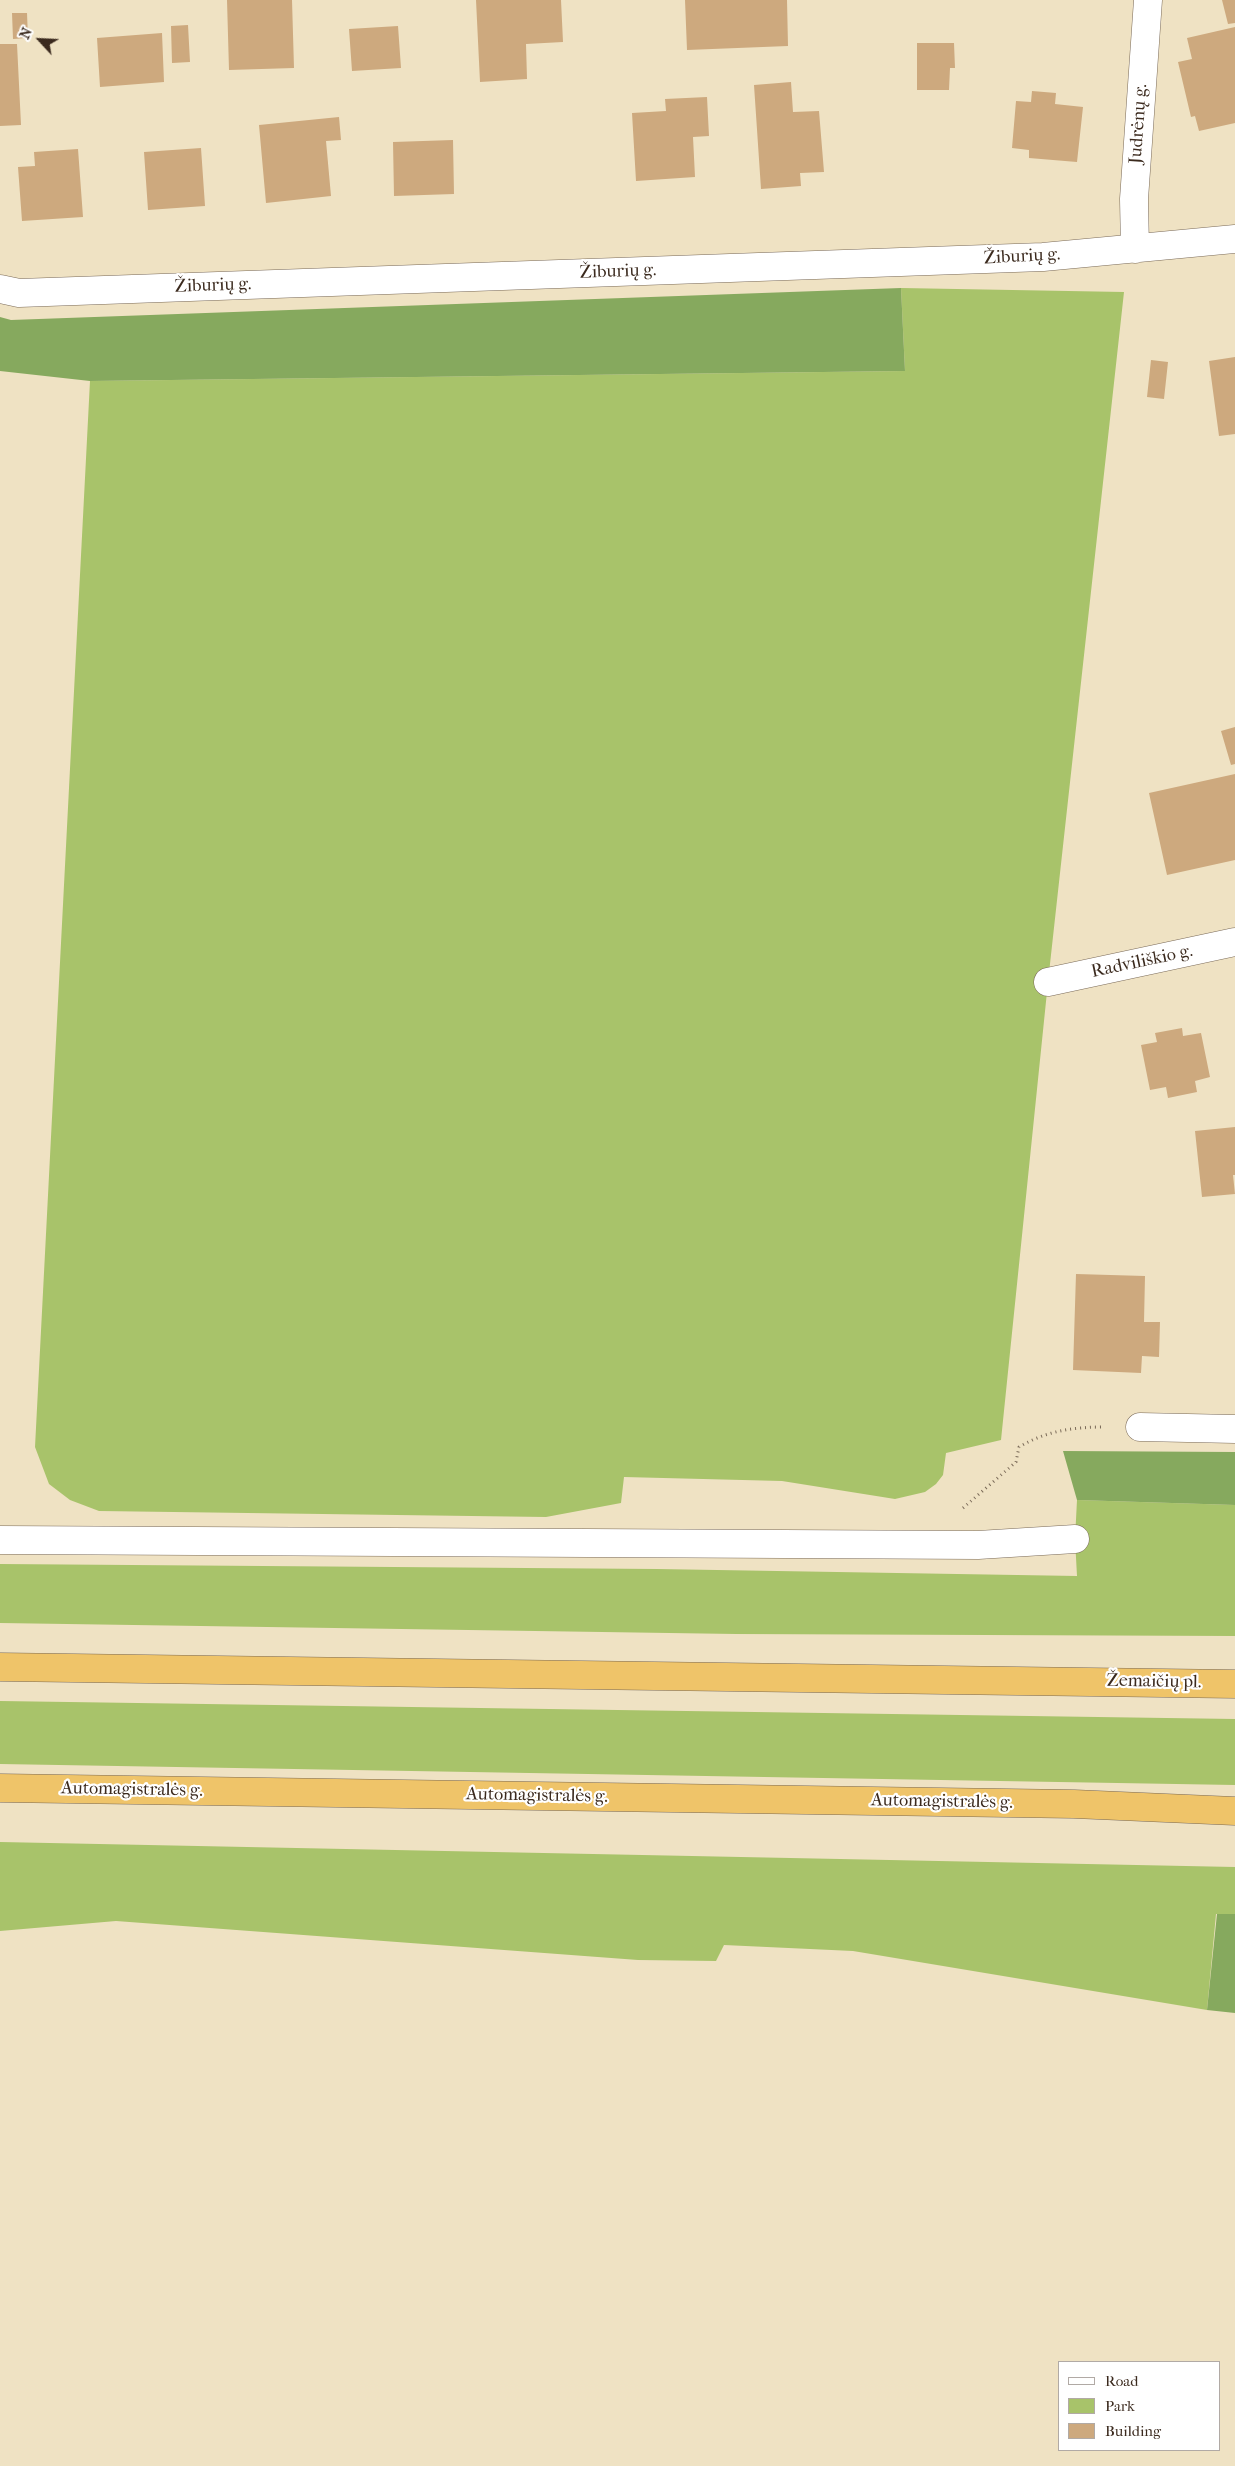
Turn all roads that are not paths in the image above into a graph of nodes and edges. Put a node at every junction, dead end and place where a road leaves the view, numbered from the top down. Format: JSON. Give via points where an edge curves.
{"nodes":[{"id":1,"x":1148,"y":0,"type":"edge"},
{"id":2,"x":1235,"y":239,"type":"edge"},
{"id":3,"x":1136,"y":249,"type":"junction"},
{"id":4,"x":0,"y":289,"type":"edge"},
{"id":5,"x":1235,"y":942,"type":"edge"},
{"id":6,"x":1048,"y":982,"type":"dead end"},
{"id":7,"x":1140,"y":1427,"type":"road end"},
{"id":8,"x":1235,"y":1429,"type":"edge"},
{"id":9,"x":1075,"y":1539,"type":"dead end"},
{"id":10,"x":0,"y":1540,"type":"edge"},
{"id":11,"x":0,"y":1667,"type":"edge"},
{"id":12,"x":1235,"y":1684,"type":"edge"},
{"id":13,"x":0,"y":1788,"type":"edge"},
{"id":14,"x":1235,"y":1811,"type":"edge"}],
"edges":[{"from":1,"to":3,"type":"street","name":"Judrėnų g.","via":[[1134,199]]},
{"from":2,"to":3,"type":"street","name":"Žiburių g."},
{"from":3,"to":4,"type":"street","name":"Žiburių g.","via":[[1024,258],[19,293]]},
{"from":5,"to":6,"type":"street","name":"Radviliškio g."},
{"from":7,"to":8,"type":"street"},
{"from":9,"to":10,"type":"street","via":[[978,1545]]},
{"from":11,"to":12,"type":"highway","name":"Žemaičių pl."},
{"from":13,"to":14,"type":"highway","name":"Automagistralės g.","via":[[1074,1804]]}]}
